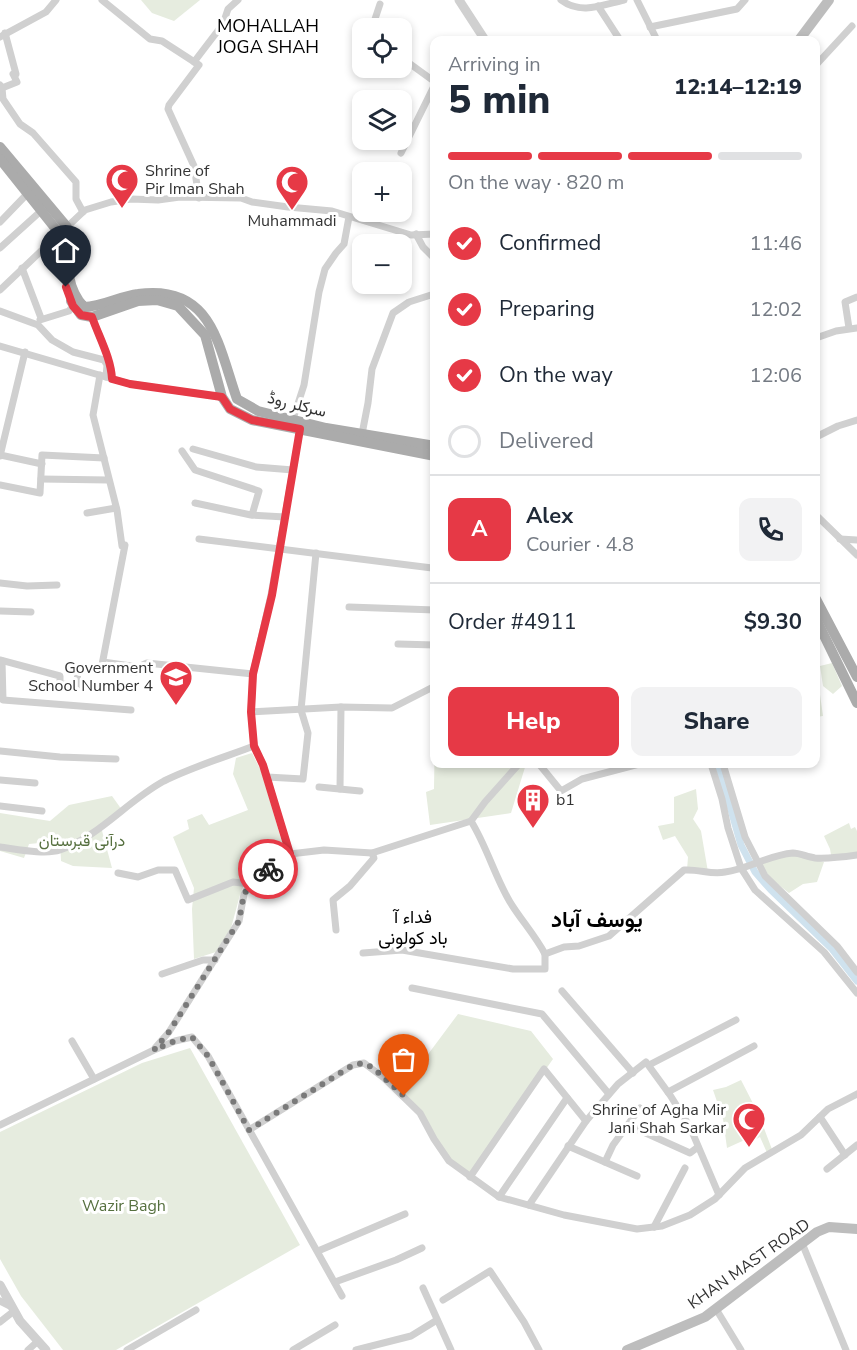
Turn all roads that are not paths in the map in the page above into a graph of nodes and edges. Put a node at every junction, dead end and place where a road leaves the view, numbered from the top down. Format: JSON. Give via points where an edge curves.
{"nodes":[{"id":1,"x":56,"y":0,"type":"edge"},
{"id":2,"x":102,"y":0,"type":"edge"},
{"id":3,"x":238,"y":0,"type":"edge"},
{"id":4,"x":459,"y":0,"type":"edge"},
{"id":5,"x":561,"y":0,"type":"edge"},
{"id":6,"x":624,"y":0,"type":"edge"},
{"id":7,"x":637,"y":0,"type":"edge"},
{"id":8,"x":745,"y":0,"type":"edge"},
{"id":9,"x":829,"y":0,"type":"edge"},
{"id":10,"x":380,"y":4,"type":"dead end"},
{"id":11,"x":600,"y":4,"type":"edge"},
{"id":12,"x":375,"y":18,"type":"edge"},
{"id":13,"x":852,"y":26,"type":"dead end"},
{"id":14,"x":650,"y":27,"type":"junction"},
{"id":15,"x":2,"y":35,"type":"edge"},
{"id":16,"x":482,"y":36,"type":"edge"},
{"id":17,"x":618,"y":36,"type":"edge"},
{"id":18,"x":655,"y":36,"type":"edge"},
{"id":19,"x":802,"y":36,"type":"edge"},
{"id":20,"x":820,"y":61,"type":"edge"},
{"id":21,"x":196,"y":64,"type":"junction"},
{"id":22,"x":412,"y":66,"type":"edge"},
{"id":23,"x":430,"y":79,"type":"edge"},
{"id":24,"x":1,"y":86,"type":"edge"},
{"id":25,"x":430,"y":93,"type":"edge"},
{"id":26,"x":0,"y":147,"type":"edge"},
{"id":27,"x":401,"y":153,"type":"dead end"},
{"id":28,"x":0,"y":159,"type":"edge"},
{"id":29,"x":28,"y":193,"type":"junction"},
{"id":30,"x":199,"y":198,"type":"junction"},
{"id":31,"x":42,"y":210,"type":"junction"},
{"id":32,"x":83,"y":212,"type":"junction"},
{"id":33,"x":349,"y":217,"type":"junction"},
{"id":34,"x":0,"y":222,"type":"edge"},
{"id":35,"x":63,"y":230,"type":"junction"},
{"id":36,"x":416,"y":234,"type":"junction"},
{"id":37,"x":430,"y":234,"type":"edge"},
{"id":38,"x":0,"y":248,"type":"edge"},
{"id":39,"x":430,"y":254,"type":"edge"},
{"id":40,"x":22,"y":268,"type":"junction"},
{"id":41,"x":0,"y":290,"type":"edge"},
{"id":42,"x":430,"y":295,"type":"edge"},
{"id":43,"x":857,"y":297,"type":"edge"},
{"id":44,"x":76,"y":304,"type":"junction"},
{"id":45,"x":0,"y":311,"type":"edge"},
{"id":46,"x":92,"y":317,"type":"junction"},
{"id":47,"x":39,"y":321,"type":"junction"},
{"id":48,"x":853,"y":328,"type":"edge"},
{"id":49,"x":209,"y":332,"type":"junction"},
{"id":50,"x":820,"y":337,"type":"edge"},
{"id":51,"x":0,"y":346,"type":"edge"},
{"id":52,"x":25,"y":352,"type":"junction"},
{"id":53,"x":106,"y":377,"type":"junction"},
{"id":54,"x":222,"y":397,"type":"junction"},
{"id":55,"x":293,"y":419,"type":"junction"},
{"id":56,"x":857,"y":420,"type":"edge"},
{"id":57,"x":300,"y":429,"type":"junction"},
{"id":58,"x":362,"y":434,"type":"junction"},
{"id":59,"x":820,"y":435,"type":"edge"},
{"id":60,"x":193,"y":449,"type":"dead end"},
{"id":61,"x":430,"y":450,"type":"edge"},
{"id":62,"x":182,"y":451,"type":"dead end"},
{"id":63,"x":430,"y":451,"type":"edge"},
{"id":64,"x":0,"y":455,"type":"edge"},
{"id":65,"x":104,"y":458,"type":"junction"},
{"id":66,"x":42,"y":465,"type":"junction"},
{"id":67,"x":293,"y":470,"type":"junction"},
{"id":68,"x":41,"y":479,"type":"junction"},
{"id":69,"x":108,"y":480,"type":"junction"},
{"id":70,"x":0,"y":485,"type":"edge"},
{"id":71,"x":195,"y":503,"type":"dead end"},
{"id":72,"x":116,"y":508,"type":"junction"},
{"id":73,"x":87,"y":513,"type":"dead end"},
{"id":74,"x":252,"y":515,"type":"junction"},
{"id":75,"x":285,"y":517,"type":"junction"},
{"id":76,"x":820,"y":519,"type":"edge"},
{"id":77,"x":840,"y":538,"type":"junction"},
{"id":78,"x":199,"y":539,"type":"dead end"},
{"id":79,"x":857,"y":540,"type":"edge"},
{"id":80,"x":279,"y":548,"type":"junction"},
{"id":81,"x":316,"y":553,"type":"junction"},
{"id":82,"x":857,"y":555,"type":"edge"},
{"id":83,"x":430,"y":568,"type":"edge"},
{"id":84,"x":0,"y":583,"type":"edge"},
{"id":85,"x":57,"y":585,"type":"dead end"},
{"id":86,"x":349,"y":607,"type":"dead end"},
{"id":87,"x":820,"y":607,"type":"edge"},
{"id":88,"x":430,"y":610,"type":"edge"},
{"id":89,"x":0,"y":611,"type":"edge"},
{"id":90,"x":31,"y":612,"type":"dead end"},
{"id":91,"x":820,"y":627,"type":"edge"},
{"id":92,"x":398,"y":644,"type":"dead end"},
{"id":93,"x":430,"y":645,"type":"edge"},
{"id":94,"x":1,"y":661,"type":"edge"},
{"id":95,"x":102,"y":666,"type":"junction"},
{"id":96,"x":253,"y":674,"type":"junction"},
{"id":97,"x":857,"y":677,"type":"edge"},
{"id":98,"x":430,"y":689,"type":"edge"},
{"id":99,"x":857,"y":703,"type":"edge"},
{"id":100,"x":341,"y":707,"type":"junction"},
{"id":101,"x":131,"y":710,"type":"dead end"},
{"id":102,"x":301,"y":710,"type":"junction"},
{"id":103,"x":251,"y":712,"type":"junction"},
{"id":104,"x":254,"y":746,"type":"junction"},
{"id":105,"x":0,"y":751,"type":"edge"},
{"id":106,"x":116,"y":759,"type":"dead end"},
{"id":107,"x":516,"y":768,"type":"edge"},
{"id":108,"x":542,"y":768,"type":"edge"},
{"id":109,"x":617,"y":768,"type":"edge"},
{"id":110,"x":712,"y":768,"type":"edge"},
{"id":111,"x":724,"y":768,"type":"edge"},
{"id":112,"x":267,"y":777,"type":"junction"},
{"id":113,"x":0,"y":780,"type":"edge"},
{"id":114,"x":35,"y":783,"type":"dead end"},
{"id":115,"x":319,"y":787,"type":"dead end"},
{"id":116,"x":340,"y":789,"type":"junction"},
{"id":117,"x":360,"y":791,"type":"dead end"},
{"id":118,"x":0,"y":806,"type":"edge"},
{"id":119,"x":42,"y":812,"type":"dead end"},
{"id":120,"x":471,"y":821,"type":"junction"},
{"id":121,"x":0,"y":847,"type":"edge"},
{"id":122,"x":372,"y":853,"type":"junction"},
{"id":123,"x":290,"y":854,"type":"junction"},
{"id":124,"x":857,"y":855,"type":"edge"},
{"id":125,"x":756,"y":862,"type":"junction"},
{"id":126,"x":741,"y":868,"type":"junction"},
{"id":127,"x":117,"y":873,"type":"dead end"},
{"id":128,"x":251,"y":884,"type":"junction"},
{"id":129,"x":336,"y":930,"type":"dead end"},
{"id":130,"x":363,"y":953,"type":"dead end"},
{"id":131,"x":545,"y":954,"type":"junction"},
{"id":132,"x":215,"y":960,"type":"junction"},
{"id":133,"x":857,"y":972,"type":"edge"},
{"id":134,"x":162,"y":975,"type":"dead end"},
{"id":135,"x":412,"y":988,"type":"dead end"},
{"id":136,"x":562,"y":991,"type":"dead end"},
{"id":137,"x":857,"y":993,"type":"edge"},
{"id":138,"x":736,"y":1020,"type":"dead end"},
{"id":139,"x":72,"y":1041,"type":"dead end"},
{"id":140,"x":754,"y":1046,"type":"dead end"},
{"id":141,"x":154,"y":1050,"type":"junction"},
{"id":142,"x":649,"y":1065,"type":"junction"},
{"id":143,"x":633,"y":1073,"type":"junction"},
{"id":144,"x":94,"y":1079,"type":"junction"},
{"id":145,"x":668,"y":1092,"type":"junction"},
{"id":146,"x":609,"y":1094,"type":"junction"},
{"id":147,"x":857,"y":1094,"type":"edge"},
{"id":148,"x":567,"y":1098,"type":"junction"},
{"id":149,"x":640,"y":1108,"type":"dead end"},
{"id":150,"x":820,"y":1117,"type":"junction"},
{"id":151,"x":586,"y":1121,"type":"junction"},
{"id":152,"x":0,"y":1125,"type":"edge"},
{"id":153,"x":628,"y":1125,"type":"junction"},
{"id":154,"x":249,"y":1130,"type":"junction"},
{"id":155,"x":857,"y":1145,"type":"edge"},
{"id":156,"x":568,"y":1146,"type":"junction"},
{"id":157,"x":698,"y":1147,"type":"junction"},
{"id":158,"x":845,"y":1155,"type":"junction"},
{"id":159,"x":604,"y":1162,"type":"junction"},
{"id":160,"x":685,"y":1168,"type":"dead end"},
{"id":161,"x":826,"y":1169,"type":"dead end"},
{"id":162,"x":637,"y":1176,"type":"dead end"},
{"id":163,"x":470,"y":1177,"type":"junction"},
{"id":164,"x":718,"y":1195,"type":"junction"},
{"id":165,"x":499,"y":1197,"type":"junction"},
{"id":166,"x":529,"y":1205,"type":"junction"},
{"id":167,"x":405,"y":1214,"type":"dead end"},
{"id":168,"x":654,"y":1227,"type":"junction"},
{"id":169,"x":857,"y":1229,"type":"edge"},
{"id":170,"x":802,"y":1243,"type":"junction"},
{"id":171,"x":422,"y":1248,"type":"dead end"},
{"id":172,"x":318,"y":1251,"type":"junction"},
{"id":173,"x":335,"y":1282,"type":"junction"},
{"id":174,"x":0,"y":1285,"type":"edge"},
{"id":175,"x":423,"y":1288,"type":"dead end"},
{"id":176,"x":342,"y":1296,"type":"dead end"},
{"id":177,"x":443,"y":1300,"type":"dead end"},
{"id":178,"x":0,"y":1301,"type":"edge"},
{"id":179,"x":12,"y":1308,"type":"junction"},
{"id":180,"x":716,"y":1309,"type":"junction"},
{"id":181,"x":196,"y":1310,"type":"dead end"},
{"id":182,"x":437,"y":1320,"type":"junction"},
{"id":183,"x":0,"y":1322,"type":"edge"},
{"id":184,"x":335,"y":1325,"type":"dead end"},
{"id":185,"x":38,"y":1341,"type":"junction"},
{"id":186,"x":28,"y":1350,"type":"edge"},
{"id":187,"x":46,"y":1350,"type":"edge"},
{"id":188,"x":127,"y":1350,"type":"edge"},
{"id":189,"x":293,"y":1350,"type":"edge"},
{"id":190,"x":356,"y":1350,"type":"edge"},
{"id":191,"x":451,"y":1350,"type":"edge"},
{"id":192,"x":539,"y":1350,"type":"edge"},
{"id":193,"x":627,"y":1350,"type":"edge"},
{"id":194,"x":741,"y":1350,"type":"edge"},
{"id":195,"x":846,"y":1350,"type":"edge"}],
"edges":[{"from":1,"to":15,"type":"street","via":[[46,12]]},
{"from":2,"to":21,"type":"street","via":[[150,39],[162,41]]},
{"from":3,"to":21,"type":"street","via":[[228,9],[223,24]]},
{"from":4,"to":16,"type":"street"},
{"from":5,"to":11,"type":"street","via":[[570,7],[584,9]]},
{"from":6,"to":11,"type":"street"},
{"from":7,"to":14,"type":"street"},
{"from":8,"to":14,"type":"street","via":[[737,9]]},
{"from":9,"to":19,"type":"main road"},
{"from":10,"to":12,"type":"street"},
{"from":11,"to":17,"type":"street"},
{"from":13,"to":20,"type":"street"},
{"from":14,"to":18,"type":"street"},
{"from":15,"to":24,"type":"street","via":[[8,42],[16,82]]},
{"from":21,"to":30,"type":"street","via":[[168,109],[194,166]]},
{"from":22,"to":23,"type":"street"},
{"from":24,"to":32,"type":"street","via":[[3,99],[20,124],[33,133],[76,182],[76,199]]},
{"from":25,"to":27,"type":"street"},
{"from":26,"to":35,"type":"main road"},
{"from":28,"to":29,"type":"main road"},
{"from":29,"to":31,"type":"main road"},
{"from":29,"to":34,"type":"street"},
{"from":30,"to":32,"type":"street","via":[[131,199]]},
{"from":30,"to":33,"type":"street","via":[[241,198]]},
{"from":31,"to":35,"type":"main road"},
{"from":31,"to":38,"type":"street"},
{"from":32,"to":35,"type":"street"},
{"from":33,"to":36,"type":"street"},
{"from":33,"to":55,"type":"street","via":[[344,244],[326,269],[321,284],[304,385]]},
{"from":35,"to":40,"type":"street"},
{"from":35,"to":44,"type":"main road","via":[[66,267]]},
{"from":36,"to":37,"type":"street"},
{"from":36,"to":39,"type":"street"},
{"from":40,"to":41,"type":"street"},
{"from":40,"to":47,"type":"street"},
{"from":42,"to":58,"type":"street","via":[[393,313],[372,369]]},
{"from":43,"to":48,"type":"street","via":[[845,302]]},
{"from":44,"to":46,"type":"main road","via":[[81,315]]},
{"from":44,"to":47,"type":"street","via":[[69,311]]},
{"from":44,"to":49,"type":"main road","name":"سرکلر روڈ","via":[[92,307],[137,294],[168,294],[192,304]]},
{"from":45,"to":47,"type":"street"},
{"from":46,"to":49,"type":"main road","via":[[138,301],[157,300],[178,306]]},
{"from":46,"to":53,"type":"street","via":[[111,365]]},
{"from":47,"to":53,"type":"street","via":[[52,340],[73,352],[104,360]]},
{"from":48,"to":50,"type":"street"},
{"from":49,"to":54,"type":"main road"},
{"from":49,"to":55,"type":"main road","name":"سرکلر روڈ","via":[[237,399],[258,411]]},
{"from":51,"to":52,"type":"street"},
{"from":52,"to":53,"type":"street"},
{"from":52,"to":64,"type":"street"},
{"from":53,"to":54,"type":"street"},
{"from":53,"to":65,"type":"street","via":[[93,415]]},
{"from":54,"to":57,"type":"main road","via":[[230,409],[252,420]]},
{"from":55,"to":58,"type":"main road","name":"سرکلر روڈ"},
{"from":56,"to":59,"type":"street"},
{"from":57,"to":63,"type":"main road"},
{"from":57,"to":67,"type":"street"},
{"from":58,"to":61,"type":"main road","name":"سرکلر روڈ"},
{"from":60,"to":67,"type":"street","via":[[256,467]]},
{"from":62,"to":74,"type":"street","via":[[195,470],[259,491]]},
{"from":64,"to":66,"type":"street"},
{"from":65,"to":66,"type":"street","via":[[42,455]]},
{"from":65,"to":69,"type":"street"},
{"from":66,"to":68,"type":"street"},
{"from":67,"to":75,"type":"street"},
{"from":68,"to":69,"type":"street"},
{"from":68,"to":70,"type":"street","via":[[40,493]]},
{"from":69,"to":72,"type":"street"},
{"from":71,"to":74,"type":"street"},
{"from":72,"to":73,"type":"street"},
{"from":72,"to":95,"type":"street","via":[[122,546],[125,545]]},
{"from":74,"to":75,"type":"street"},
{"from":75,"to":80,"type":"street"},
{"from":76,"to":77,"type":"street"},
{"from":77,"to":79,"type":"street"},
{"from":77,"to":82,"type":"street"},
{"from":78,"to":80,"type":"street"},
{"from":80,"to":81,"type":"street"},
{"from":80,"to":96,"type":"street"},
{"from":81,"to":83,"type":"street"},
{"from":81,"to":102,"type":"street"},
{"from":84,"to":85,"type":"street"},
{"from":86,"to":88,"type":"street"},
{"from":87,"to":97,"type":"main road"},
{"from":89,"to":90,"type":"street"},
{"from":91,"to":99,"type":"main road"},
{"from":92,"to":93,"type":"street"},
{"from":94,"to":95,"type":"street","via":[[60,676],[60,684],[78,685],[77,668]]},
{"from":94,"to":101,"type":"street","via":[[3,700]]},
{"from":95,"to":96,"type":"street","via":[[136,672],[147,663]]},
{"from":96,"to":103,"type":"street"},
{"from":98,"to":100,"type":"street","via":[[392,708]]},
{"from":100,"to":102,"type":"street"},
{"from":100,"to":116,"type":"street"},
{"from":102,"to":103,"type":"street"},
{"from":102,"to":112,"type":"street","via":[[308,733],[303,779]]},
{"from":103,"to":104,"type":"street"},
{"from":104,"to":112,"type":"street"},
{"from":104,"to":121,"type":"street","via":[[165,781],[99,829],[58,850]]},
{"from":105,"to":106,"type":"street"},
{"from":107,"to":120,"type":"street"},
{"from":108,"to":109,"type":"street","via":[[561,791],[582,778]]},
{"from":110,"to":126,"type":"street"},
{"from":111,"to":125,"type":"street"},
{"from":112,"to":123,"type":"street"},
{"from":113,"to":114,"type":"street"},
{"from":115,"to":116,"type":"street"},
{"from":116,"to":117,"type":"street"},
{"from":118,"to":119,"type":"street"},
{"from":120,"to":122,"type":"street"},
{"from":120,"to":131,"type":"street","via":[[510,903]]},
{"from":122,"to":123,"type":"street","via":[[324,850]]},
{"from":122,"to":129,"type":"street","via":[[374,858],[333,900]]},
{"from":123,"to":128,"type":"street"},
{"from":124,"to":125,"type":"street","via":[[813,858],[797,853]]},
{"from":125,"to":126,"type":"street"},
{"from":125,"to":133,"type":"street"},
{"from":126,"to":131,"type":"street","via":[[724,873],[684,870],[609,936]]},
{"from":126,"to":137,"type":"street","via":[[755,890],[824,952]]},
{"from":127,"to":128,"type":"street","via":[[138,877],[158,870],[175,870],[188,900],[233,882]]},
{"from":128,"to":132,"type":"street","via":[[244,894],[239,921]]},
{"from":130,"to":131,"type":"street","via":[[402,950],[513,969],[545,969]]},
{"from":132,"to":134,"type":"street","via":[[203,960]]},
{"from":132,"to":141,"type":"street"},
{"from":135,"to":146,"type":"street","via":[[542,1014]]},
{"from":136,"to":143,"type":"street"},
{"from":138,"to":142,"type":"street"},
{"from":139,"to":144,"type":"street"},
{"from":140,"to":145,"type":"street"},
{"from":141,"to":144,"type":"street"},
{"from":141,"to":154,"type":"street","via":[[192,1037],[208,1056]]},
{"from":142,"to":143,"type":"street","via":[[646,1062]]},
{"from":142,"to":145,"type":"street"},
{"from":143,"to":146,"type":"street"},
{"from":144,"to":152,"type":"street"},
{"from":145,"to":157,"type":"street"},
{"from":146,"to":151,"type":"street"},
{"from":147,"to":150,"type":"street"},
{"from":148,"to":151,"type":"street"},
{"from":148,"to":163,"type":"street","via":[[544,1069]]},
{"from":148,"to":165,"type":"street"},
{"from":149,"to":153,"type":"street"},
{"from":150,"to":158,"type":"street"},
{"from":150,"to":164,"type":"street","via":[[801,1136],[745,1168]]},
{"from":151,"to":156,"type":"street"},
{"from":153,"to":157,"type":"street","via":[[690,1153]]},
{"from":153,"to":159,"type":"street"},
{"from":154,"to":163,"type":"street","via":[[353,1065],[364,1063],[420,1113],[449,1161]]},
{"from":154,"to":172,"type":"street"},
{"from":155,"to":158,"type":"street"},
{"from":156,"to":159,"type":"street"},
{"from":156,"to":166,"type":"street"},
{"from":157,"to":164,"type":"street"},
{"from":158,"to":161,"type":"street"},
{"from":159,"to":162,"type":"street"},
{"from":160,"to":168,"type":"street"},
{"from":163,"to":165,"type":"street"},
{"from":164,"to":168,"type":"street","via":[[690,1215]]},
{"from":165,"to":166,"type":"street"},
{"from":166,"to":168,"type":"street","via":[[637,1229]]},
{"from":167,"to":172,"type":"street"},
{"from":169,"to":170,"type":"main road","name":"KHAN MAST ROAD","via":[[829,1227]]},
{"from":170,"to":180,"type":"main road","name":"KHAN MAST ROAD"},
{"from":170,"to":195,"type":"street"},
{"from":171,"to":173,"type":"street"},
{"from":172,"to":173,"type":"street"},
{"from":173,"to":176,"type":"street"},
{"from":174,"to":179,"type":"street"},
{"from":175,"to":182,"type":"street"},
{"from":177,"to":192,"type":"street","via":[[490,1271]]},
{"from":178,"to":179,"type":"street"},
{"from":179,"to":183,"type":"street"},
{"from":179,"to":185,"type":"street"},
{"from":180,"to":193,"type":"main road","name":"KHAN MAST ROAD"},
{"from":180,"to":194,"type":"street"},
{"from":181,"to":188,"type":"street"},
{"from":182,"to":190,"type":"street","via":[[411,1336]]},
{"from":182,"to":191,"type":"street"},
{"from":184,"to":189,"type":"street"},
{"from":185,"to":186,"type":"street"},
{"from":185,"to":187,"type":"street"}]}
